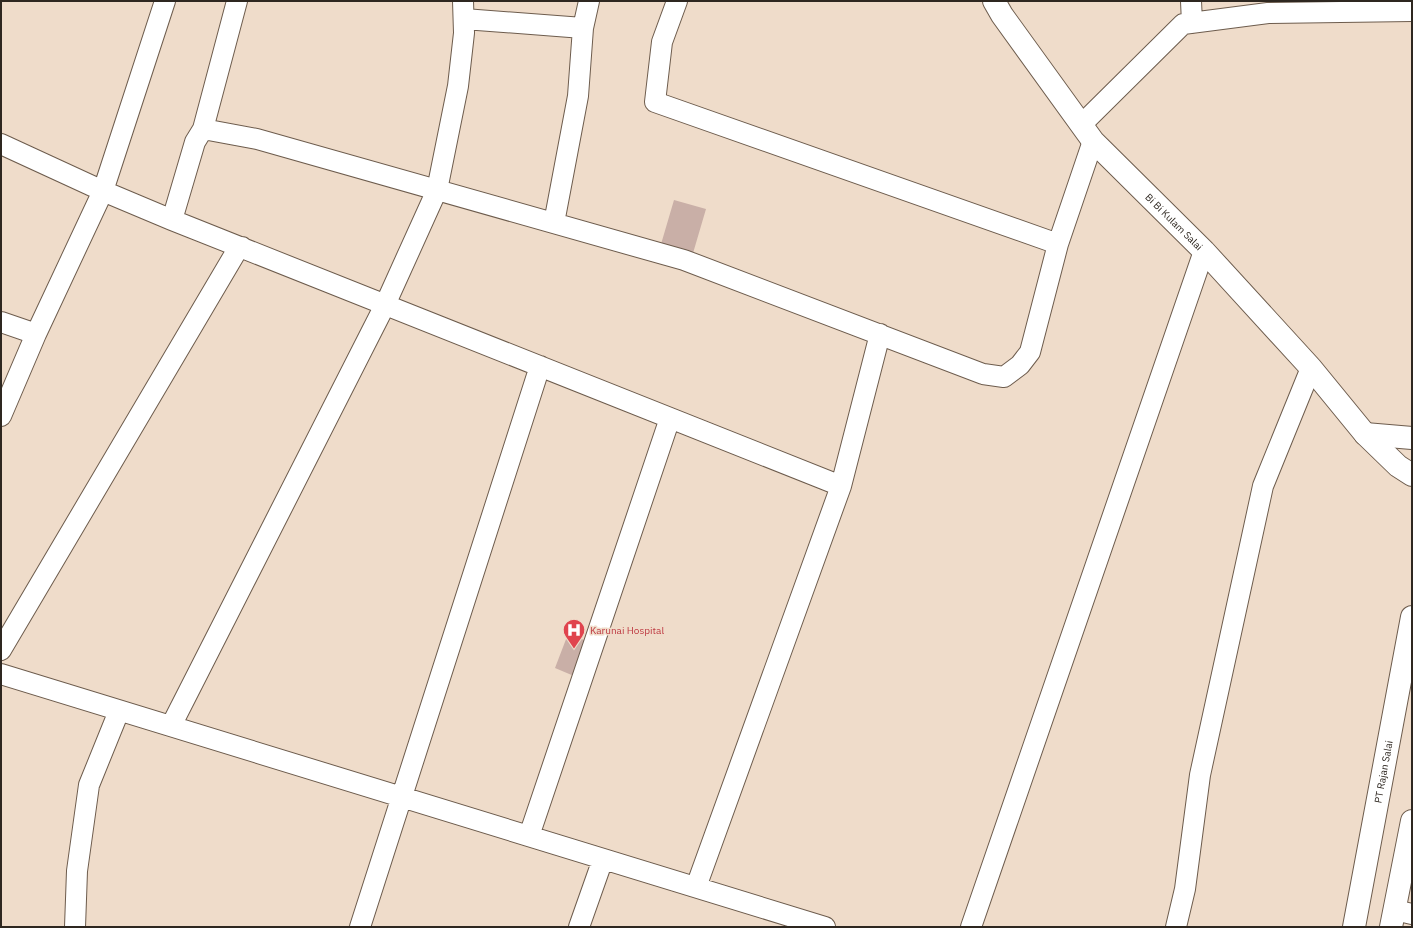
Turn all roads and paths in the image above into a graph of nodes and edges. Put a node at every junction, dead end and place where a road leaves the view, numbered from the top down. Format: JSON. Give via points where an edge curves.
{"nodes":[{"id":1,"x":165,"y":1,"type":"edge"},
{"id":2,"x":237,"y":1,"type":"edge"},
{"id":3,"x":589,"y":1,"type":"edge"},
{"id":4,"x":677,"y":1,"type":"edge"},
{"id":5,"x":994,"y":1,"type":"edge"},
{"id":6,"x":1191,"y":1,"type":"edge"},
{"id":7,"x":464,"y":10,"type":"edge"},
{"id":8,"x":1412,"y":11,"type":"edge"},
{"id":9,"x":1192,"y":23,"type":"junction"},
{"id":10,"x":583,"y":28,"type":"junction"},
{"id":11,"x":203,"y":129,"type":"junction"},
{"id":12,"x":1087,"y":133,"type":"junction"},
{"id":13,"x":1,"y":144,"type":"edge"},
{"id":14,"x":437,"y":190,"type":"junction"},
{"id":15,"x":103,"y":191,"type":"junction"},
{"id":16,"x":172,"y":220,"type":"junction"},
{"id":17,"x":554,"y":223,"type":"junction"},
{"id":18,"x":1058,"y":244,"type":"junction"},
{"id":19,"x":240,"y":247,"type":"junction"},
{"id":20,"x":1204,"y":251,"type":"junction"},
{"id":21,"x":385,"y":305,"type":"junction"},
{"id":22,"x":1,"y":322,"type":"edge"},
{"id":23,"x":36,"y":334,"type":"junction"},
{"id":24,"x":880,"y":334,"type":"junction"},
{"id":25,"x":540,"y":366,"type":"junction"},
{"id":26,"x":1311,"y":368,"type":"junction"},
{"id":27,"x":1,"y":416,"type":"edge"},
{"id":28,"x":670,"y":418,"type":"junction"},
{"id":29,"x":1365,"y":434,"type":"junction"},
{"id":30,"x":1412,"y":438,"type":"edge"},
{"id":31,"x":1412,"y":475,"type":"edge"},
{"id":32,"x":841,"y":486,"type":"junction"},
{"id":33,"x":1412,"y":617,"type":"edge"},
{"id":34,"x":1,"y":650,"type":"edge"},
{"id":35,"x":1,"y":674,"type":"edge"},
{"id":36,"x":119,"y":711,"type":"junction"},
{"id":37,"x":171,"y":726,"type":"junction"},
{"id":38,"x":401,"y":796,"type":"junction"},
{"id":39,"x":1411,"y":830,"type":"edge"},
{"id":40,"x":528,"y":836,"type":"junction"},
{"id":41,"x":603,"y":859,"type":"junction"},
{"id":42,"x":696,"y":887,"type":"junction"},
{"id":43,"x":1399,"y":917,"type":"edge"},
{"id":44,"x":75,"y":927,"type":"edge"},
{"id":45,"x":360,"y":927,"type":"edge"},
{"id":46,"x":579,"y":927,"type":"edge"},
{"id":47,"x":825,"y":927,"type":"edge"},
{"id":48,"x":971,"y":927,"type":"edge"},
{"id":49,"x":1176,"y":927,"type":"edge"},
{"id":50,"x":1354,"y":927,"type":"edge"}],
"edges":[{"from":1,"to":15,"type":"street"},
{"from":2,"to":11,"type":"street"},
{"from":3,"to":10,"type":"street"},
{"from":4,"to":18,"type":"street","via":[[662,42],[655,102]]},
{"from":5,"to":12,"type":"street","name":"Bi Bi Kulam Salai"},
{"from":6,"to":9,"type":"street"},
{"from":7,"to":10,"type":"street"},
{"from":7,"to":14,"type":"street","via":[[458,86]]},
{"from":8,"to":9,"type":"street","via":[[1268,13]]},
{"from":9,"to":12,"type":"street","via":[[1183,24]]},
{"from":10,"to":17,"type":"street","via":[[578,96]]},
{"from":11,"to":14,"type":"street","via":[[257,139]]},
{"from":11,"to":16,"type":"street","via":[[195,142]]},
{"from":12,"to":18,"type":"street"},
{"from":12,"to":20,"type":"street","name":"Bi Bi Kulam Salai"},
{"from":13,"to":15,"type":"street"},
{"from":14,"to":17,"type":"street"},
{"from":14,"to":21,"type":"street"},
{"from":15,"to":16,"type":"street"},
{"from":15,"to":23,"type":"street"},
{"from":16,"to":19,"type":"street"},
{"from":17,"to":24,"type":"street","via":[[684,260]]},
{"from":18,"to":24,"type":"street","via":[[1030,352],[1020,365],[1004,377],[983,374]]},
{"from":19,"to":21,"type":"street"},
{"from":19,"to":34,"type":"street"},
{"from":20,"to":26,"type":"street","name":"Bi Bi Kulam Salai"},
{"from":20,"to":48,"type":"street"},
{"from":21,"to":25,"type":"street"},
{"from":21,"to":37,"type":"street"},
{"from":22,"to":23,"type":"street"},
{"from":23,"to":27,"type":"street"},
{"from":24,"to":32,"type":"street"},
{"from":25,"to":28,"type":"street"},
{"from":25,"to":38,"type":"street"},
{"from":26,"to":29,"type":"street","name":"Bi Bi Kulam Salai"},
{"from":26,"to":49,"type":"street","via":[[1263,486],[1200,775],[1185,889]]},
{"from":28,"to":32,"type":"street"},
{"from":28,"to":40,"type":"street"},
{"from":29,"to":30,"type":"street"},
{"from":29,"to":31,"type":"street","name":"Bi Bi Kulam Salai","via":[[1398,466]]},
{"from":32,"to":42,"type":"street"},
{"from":33,"to":50,"type":"street","name":"PT Rajan Salai"},
{"from":35,"to":36,"type":"street"},
{"from":36,"to":37,"type":"street"},
{"from":36,"to":44,"type":"street","via":[[90,785],[77,870]]},
{"from":37,"to":38,"type":"street"},
{"from":38,"to":40,"type":"street"},
{"from":38,"to":45,"type":"street"},
{"from":39,"to":43,"type":"street"},
{"from":40,"to":41,"type":"street"},
{"from":41,"to":42,"type":"street"},
{"from":41,"to":46,"type":"street"},
{"from":42,"to":47,"type":"street"}]}
